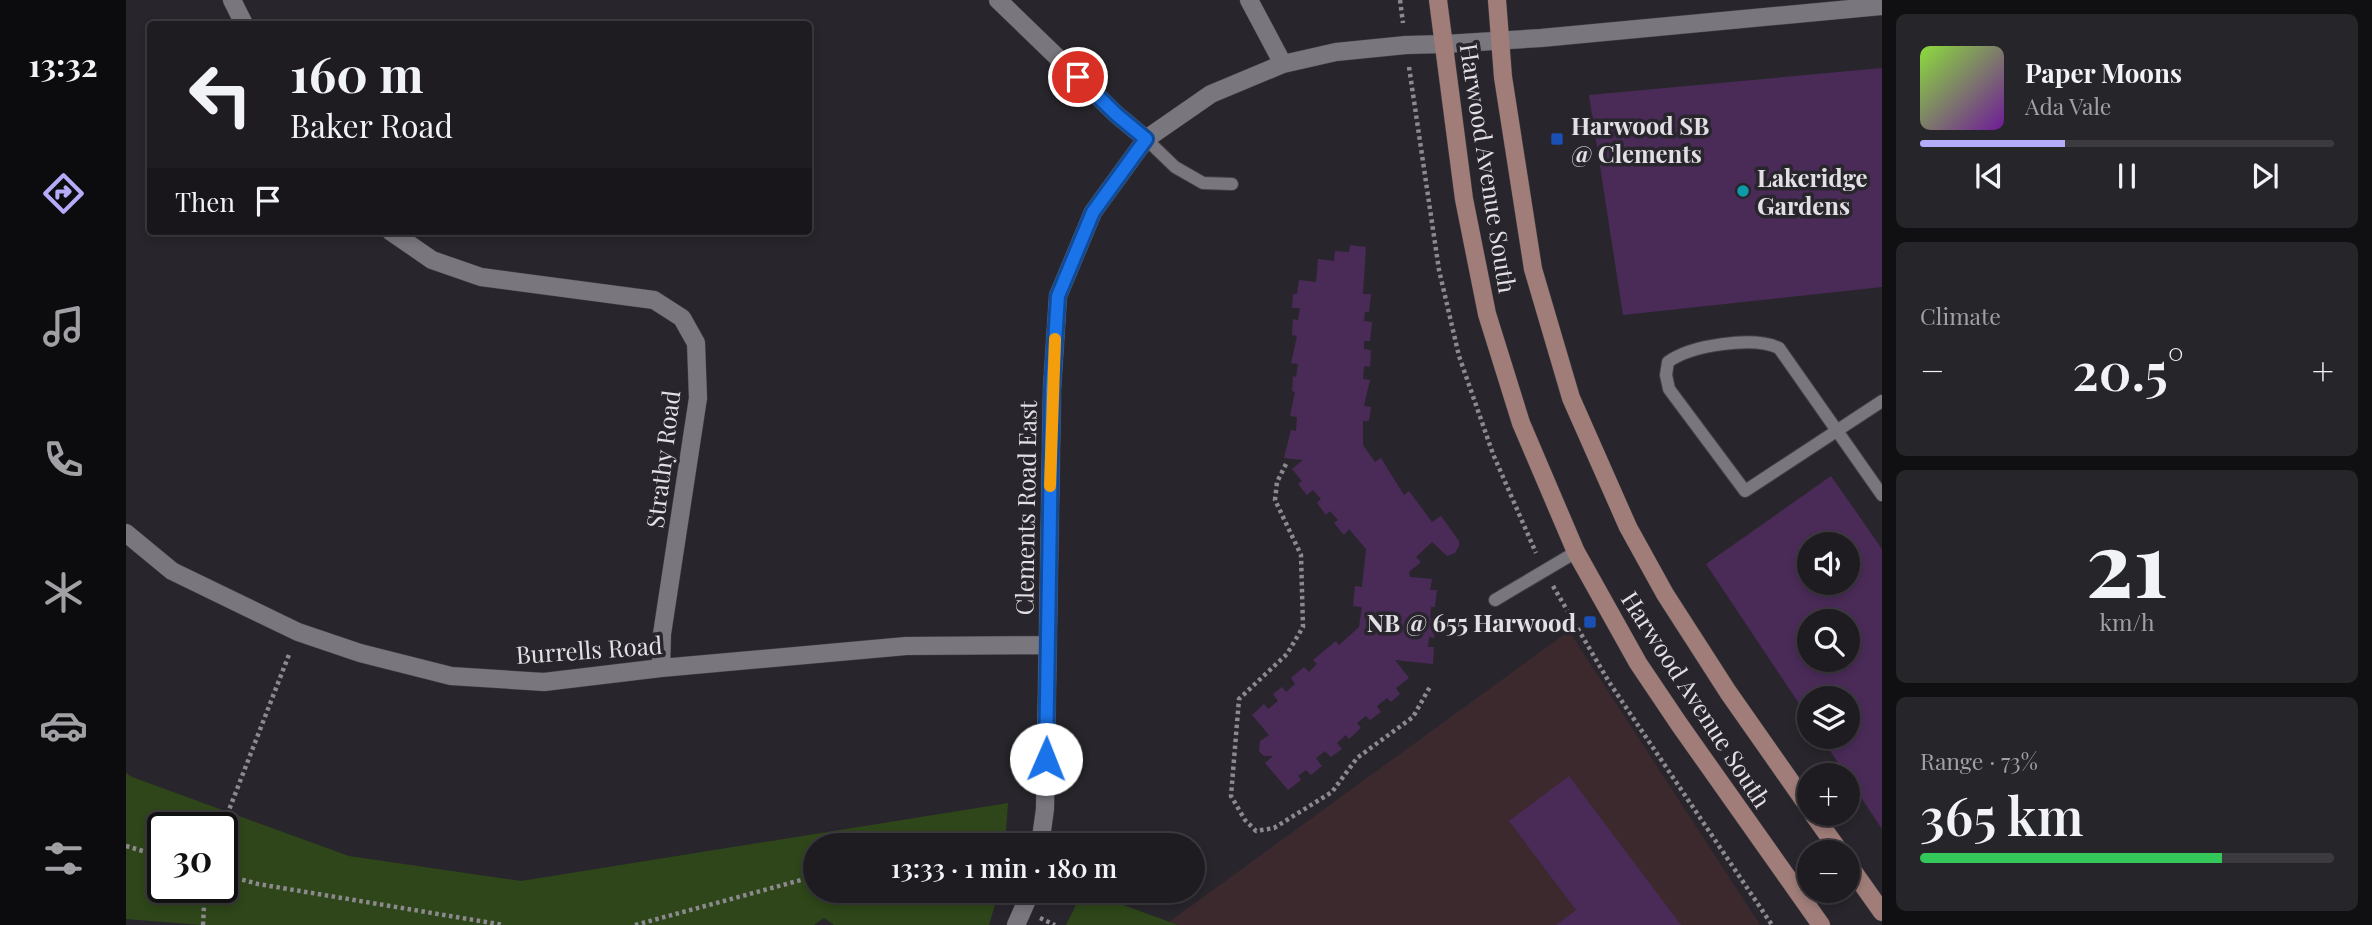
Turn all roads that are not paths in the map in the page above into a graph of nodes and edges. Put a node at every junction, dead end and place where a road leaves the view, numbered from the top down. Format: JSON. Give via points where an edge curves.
{"nodes":[{"id":1,"x":233,"y":0,"type":"edge"},
{"id":2,"x":999,"y":0,"type":"edge"},
{"id":3,"x":1249,"y":0,"type":"edge"},
{"id":4,"x":1438,"y":0,"type":"edge"},
{"id":5,"x":1497,"y":0,"type":"edge"},
{"id":6,"x":1882,"y":6,"type":"edge"},
{"id":7,"x":243,"y":21,"type":"edge"},
{"id":8,"x":1499,"y":40,"type":"junction"},
{"id":9,"x":1445,"y":44,"type":"junction"},
{"id":10,"x":1283,"y":64,"type":"junction"},
{"id":11,"x":1146,"y":139,"type":"junction"},
{"id":12,"x":1233,"y":184,"type":"dead end"},
{"id":13,"x":396,"y":235,"type":"edge"},
{"id":14,"x":1882,"y":401,"type":"edge"},
{"id":15,"x":1837,"y":432,"type":"junction"},
{"id":16,"x":1882,"y":495,"type":"edge"},
{"id":17,"x":126,"y":533,"type":"edge"},
{"id":18,"x":1576,"y":552,"type":"junction"},
{"id":19,"x":1494,"y":600,"type":"dead end"},
{"id":20,"x":1047,"y":645,"type":"junction"},
{"id":21,"x":661,"y":668,"type":"junction"},
{"id":22,"x":1797,"y":790,"type":"edge"},
{"id":23,"x":1042,"y":833,"type":"edge"},
{"id":24,"x":1797,"y":881,"type":"edge"},
{"id":25,"x":1860,"y":881,"type":"edge"},
{"id":26,"x":1793,"y":884,"type":"junction"},
{"id":27,"x":1882,"y":912,"type":"edge"},
{"id":28,"x":1821,"y":925,"type":"edge"}],
"edges":[{"from":1,"to":7,"type":"street"},
{"from":2,"to":11,"type":"street"},
{"from":3,"to":10,"type":"street"},
{"from":4,"to":9,"type":"main road","name":"Harwood Avenue South"},
{"from":5,"to":8,"type":"main road","name":"Harwood Avenue South"},
{"from":6,"to":8,"type":"street","name":"Clements Road East"},
{"from":8,"to":9,"type":"street","name":"Clements Road East"},
{"from":8,"to":22,"type":"main road","name":"Harwood Avenue South","via":[[1533,270],[1570,398],[1665,594]]},
{"from":9,"to":10,"type":"street","name":"Clements Road East","via":[[1336,52]]},
{"from":9,"to":18,"type":"main road","name":"Harwood Avenue South","via":[[1464,199],[1487,314],[1521,423]]},
{"from":10,"to":11,"type":"street","name":"Clements Road East","via":[[1211,94]]},
{"from":11,"to":12,"type":"lane","via":[[1175,167],[1203,183]]},
{"from":11,"to":20,"type":"street","name":"Clements Road East","via":[[1093,212],[1058,296]]},
{"from":13,"to":21,"type":"street","name":"Strathy Road","via":[[432,260],[481,277],[654,300],[682,318],[696,343],[698,398],[662,634]]},
{"from":14,"to":15,"type":"lane"},
{"from":15,"to":15,"type":"lane","via":[[1779,348],[1770,344],[1745,342],[1692,351],[1668,362],[1669,389],[1745,491]]},
{"from":15,"to":16,"type":"lane"},
{"from":17,"to":21,"type":"street","name":"Burrells Road","via":[[172,571],[298,632],[451,676],[544,682]]},
{"from":18,"to":19,"type":"lane"},
{"from":18,"to":26,"type":"main road","name":"Harwood Avenue South","via":[[1645,673]]},
{"from":20,"to":21,"type":"street","name":"Burrells Road","via":[[906,646]]},
{"from":20,"to":23,"type":"street","name":"Clements Road East"},
{"from":24,"to":26,"type":"street"},
{"from":25,"to":27,"type":"main road"},
{"from":26,"to":28,"type":"main road","name":"Harwood Avenue South"}]}
